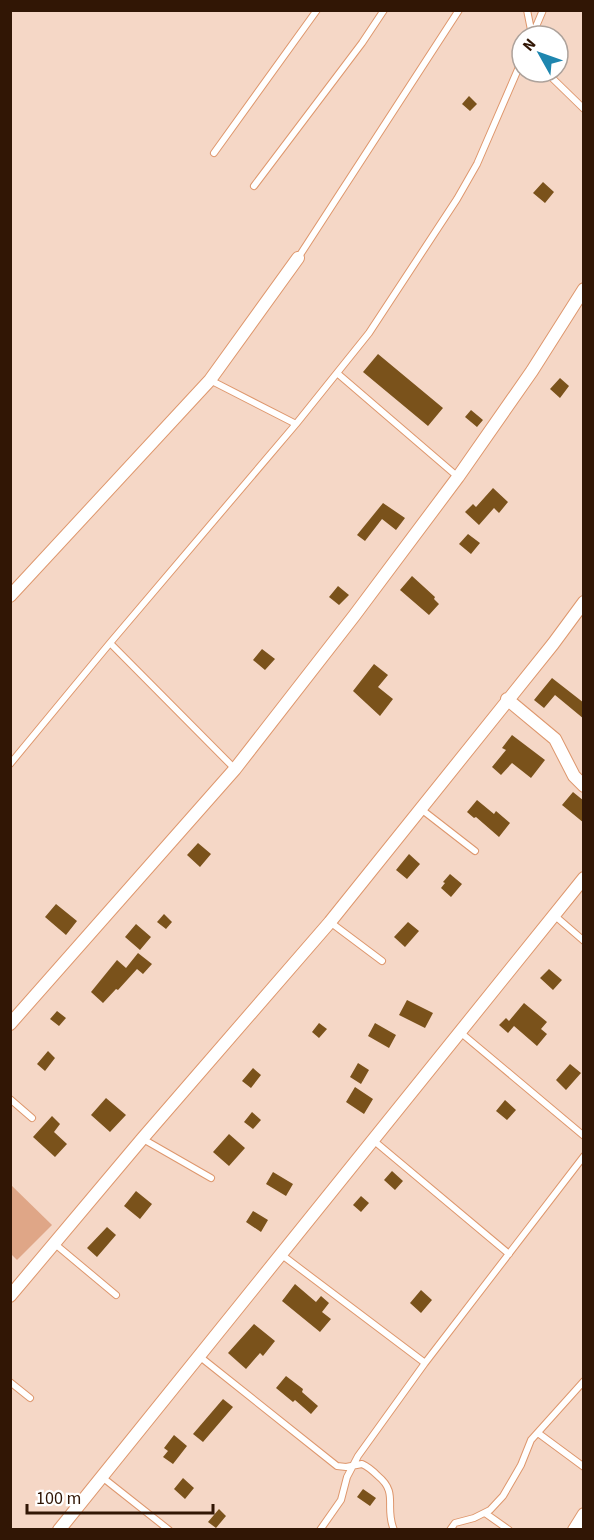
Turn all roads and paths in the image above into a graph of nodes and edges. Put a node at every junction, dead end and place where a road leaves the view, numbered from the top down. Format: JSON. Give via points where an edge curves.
{"nodes":[{"id":1,"x":316,"y":10,"type":"edge"},
{"id":2,"x":384,"y":10,"type":"edge"},
{"id":3,"x":459,"y":10,"type":"edge"},
{"id":4,"x":543,"y":10,"type":"edge"},
{"id":5,"x":537,"y":24,"type":"edge"},
{"id":6,"x":512,"y":84,"type":"edge"},
{"id":7,"x":558,"y":84,"type":"edge"},
{"id":8,"x":584,"y":109,"type":"edge"},
{"id":9,"x":214,"y":153,"type":"dead end"},
{"id":10,"x":254,"y":186,"type":"dead end"},
{"id":11,"x":298,"y":258,"type":"joint"},
{"id":12,"x":584,"y":289,"type":"edge"},
{"id":13,"x":337,"y":373,"type":"junction"},
{"id":14,"x":210,"y":380,"type":"junction"},
{"id":15,"x":296,"y":424,"type":"junction"},
{"id":16,"x":458,"y":477,"type":"junction"},
{"id":17,"x":10,"y":596,"type":"edge"},
{"id":18,"x":584,"y":602,"type":"edge"},
{"id":19,"x":110,"y":643,"type":"junction"},
{"id":20,"x":507,"y":699,"type":"junction"},
{"id":21,"x":10,"y":764,"type":"edge"},
{"id":22,"x":234,"y":769,"type":"junction"},
{"id":23,"x":584,"y":786,"type":"edge"},
{"id":24,"x":420,"y":808,"type":"junction"},
{"id":25,"x":476,"y":851,"type":"dead end"},
{"id":26,"x":584,"y":878,"type":"edge"},
{"id":27,"x":554,"y":915,"type":"junction"},
{"id":28,"x":330,"y":922,"type":"junction"},
{"id":29,"x":584,"y":941,"type":"edge"},
{"id":30,"x":382,"y":961,"type":"dead end"},
{"id":31,"x":10,"y":1024,"type":"edge"},
{"id":32,"x":460,"y":1031,"type":"junction"},
{"id":33,"x":10,"y":1099,"type":"edge"},
{"id":34,"x":32,"y":1118,"type":"dead end"},
{"id":35,"x":584,"y":1136,"type":"edge"},
{"id":36,"x":142,"y":1138,"type":"junction"},
{"id":37,"x":373,"y":1140,"type":"junction"},
{"id":38,"x":584,"y":1156,"type":"edge"},
{"id":39,"x":211,"y":1178,"type":"dead end"},
{"id":40,"x":54,"y":1243,"type":"junction"},
{"id":41,"x":509,"y":1254,"type":"junction"},
{"id":42,"x":282,"y":1255,"type":"junction"},
{"id":43,"x":116,"y":1295,"type":"dead end"},
{"id":44,"x":10,"y":1296,"type":"edge"},
{"id":45,"x":199,"y":1356,"type":"junction"},
{"id":46,"x":425,"y":1364,"type":"junction"},
{"id":47,"x":584,"y":1381,"type":"edge"},
{"id":48,"x":10,"y":1382,"type":"edge"},
{"id":49,"x":30,"y":1398,"type":"dead end"},
{"id":50,"x":538,"y":1433,"type":"junction"},
{"id":51,"x":352,"y":1466,"type":"junction"},
{"id":52,"x":584,"y":1467,"type":"edge"},
{"id":53,"x":102,"y":1477,"type":"junction"},
{"id":54,"x":485,"y":1513,"type":"junction"},
{"id":55,"x":584,"y":1514,"type":"edge"},
{"id":56,"x":59,"y":1530,"type":"edge"},
{"id":57,"x":169,"y":1530,"type":"edge"},
{"id":58,"x":320,"y":1530,"type":"edge"},
{"id":59,"x":394,"y":1530,"type":"edge"},
{"id":60,"x":450,"y":1530,"type":"edge"},
{"id":61,"x":509,"y":1530,"type":"edge"},
{"id":62,"x":574,"y":1530,"type":"edge"}],
"edges":[{"from":1,"to":9,"type":"lane"},
{"from":2,"to":10,"type":"lane"},
{"from":3,"to":11,"type":"lane"},
{"from":4,"to":5,"type":"lane"},
{"from":6,"to":13,"type":"lane","via":[[462,190],[382,314]]},
{"from":7,"to":8,"type":"lane"},
{"from":11,"to":14,"type":"street"},
{"from":12,"to":16,"type":"street"},
{"from":13,"to":15,"type":"lane"},
{"from":13,"to":16,"type":"lane"},
{"from":14,"to":15,"type":"lane"},
{"from":14,"to":17,"type":"street"},
{"from":15,"to":19,"type":"lane"},
{"from":16,"to":22,"type":"street"},
{"from":18,"to":20,"type":"street"},
{"from":19,"to":21,"type":"lane"},
{"from":19,"to":22,"type":"lane"},
{"from":20,"to":23,"type":"street","via":[[555,739],[574,776]]},
{"from":20,"to":24,"type":"street"},
{"from":22,"to":31,"type":"street"},
{"from":24,"to":25,"type":"lane"},
{"from":24,"to":28,"type":"street"},
{"from":26,"to":27,"type":"street"},
{"from":27,"to":29,"type":"lane"},
{"from":27,"to":32,"type":"street"},
{"from":28,"to":30,"type":"lane"},
{"from":28,"to":36,"type":"street"},
{"from":32,"to":35,"type":"lane"},
{"from":32,"to":37,"type":"street"},
{"from":33,"to":34,"type":"lane"},
{"from":36,"to":39,"type":"lane"},
{"from":36,"to":40,"type":"street"},
{"from":37,"to":41,"type":"lane"},
{"from":37,"to":42,"type":"street"},
{"from":38,"to":41,"type":"lane"},
{"from":40,"to":43,"type":"lane"},
{"from":40,"to":44,"type":"street"},
{"from":41,"to":46,"type":"lane"},
{"from":42,"to":45,"type":"street"},
{"from":42,"to":46,"type":"lane"},
{"from":45,"to":51,"type":"lane","via":[[334,1463]]},
{"from":45,"to":53,"type":"street"},
{"from":46,"to":51,"type":"lane"},
{"from":47,"to":50,"type":"lane"},
{"from":48,"to":49,"type":"lane"},
{"from":50,"to":52,"type":"lane"},
{"from":50,"to":54,"type":"lane","via":[[503,1496]]},
{"from":51,"to":58,"type":"lane","via":[[341,1500]]},
{"from":51,"to":59,"type":"lane","via":[[366,1466],[387,1484]]},
{"from":53,"to":56,"type":"street"},
{"from":53,"to":57,"type":"lane"},
{"from":54,"to":60,"type":"lane","via":[[455,1523]]},
{"from":54,"to":61,"type":"lane"},
{"from":55,"to":62,"type":"street"}]}
